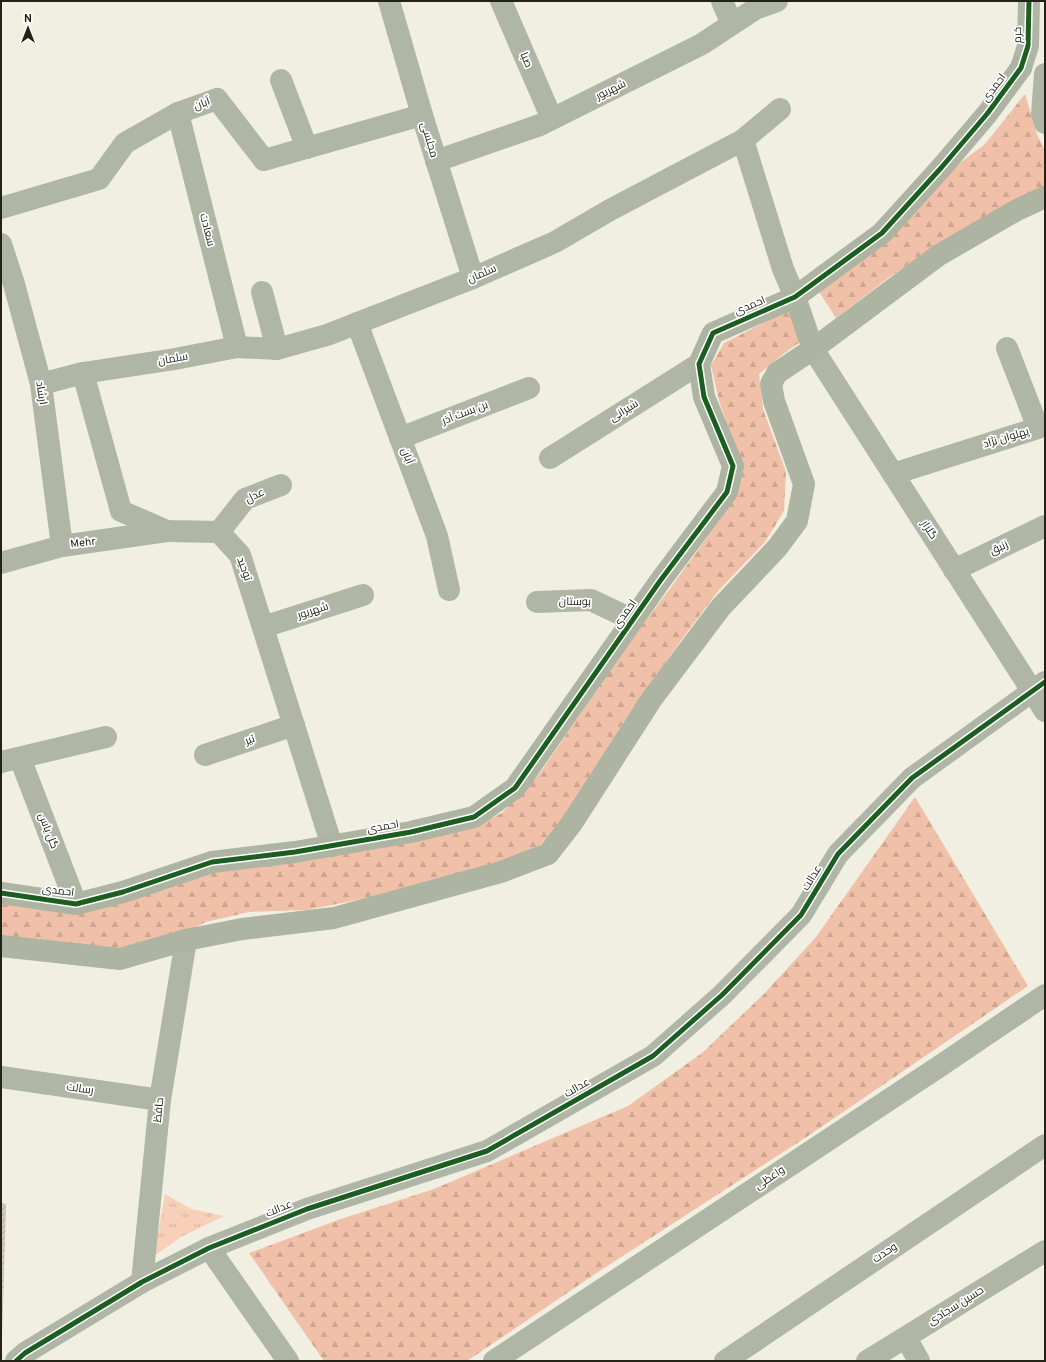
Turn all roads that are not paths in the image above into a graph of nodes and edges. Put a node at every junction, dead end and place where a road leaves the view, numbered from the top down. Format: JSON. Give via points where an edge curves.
{"nodes":[{"id":1,"x":389,"y":1,"type":"edge"},
{"id":2,"x":500,"y":1,"type":"edge"},
{"id":3,"x":722,"y":1,"type":"edge"},
{"id":4,"x":777,"y":1,"type":"edge"},
{"id":5,"x":1029,"y":1,"type":"edge"},
{"id":6,"x":732,"y":24,"type":"junction"},
{"id":7,"x":1021,"y":68,"type":"joint"},
{"id":8,"x":1045,"y":74,"type":"edge"},
{"id":9,"x":281,"y":80,"type":"dead end"},
{"id":10,"x":780,"y":109,"type":"dead end"},
{"id":11,"x":178,"y":113,"type":"junction"},
{"id":12,"x":422,"y":115,"type":"junction"},
{"id":13,"x":552,"y":119,"type":"junction"},
{"id":14,"x":1045,"y":123,"type":"edge"},
{"id":15,"x":743,"y":140,"type":"junction"},
{"id":16,"x":306,"y":148,"type":"junction"},
{"id":17,"x":436,"y":161,"type":"junction"},
{"id":18,"x":1045,"y":197,"type":"edge"},
{"id":19,"x":1,"y":208,"type":"edge"},
{"id":20,"x":1,"y":244,"type":"edge"},
{"id":21,"x":473,"y":278,"type":"junction"},
{"id":22,"x":262,"y":292,"type":"dead end"},
{"id":23,"x":795,"y":297,"type":"junction"},
{"id":24,"x":357,"y":323,"type":"junction"},
{"id":25,"x":237,"y":347,"type":"junction"},
{"id":26,"x":1007,"y":348,"type":"dead end"},
{"id":27,"x":277,"y":349,"type":"junction"},
{"id":28,"x":813,"y":349,"type":"junction"},
{"id":29,"x":699,"y":364,"type":"junction"},
{"id":30,"x":83,"y":372,"type":"junction"},
{"id":31,"x":41,"y":384,"type":"junction"},
{"id":32,"x":529,"y":388,"type":"dead end"},
{"id":33,"x":400,"y":438,"type":"junction"},
{"id":34,"x":550,"y":458,"type":"dead end"},
{"id":35,"x":892,"y":474,"type":"junction"},
{"id":36,"x":281,"y":485,"type":"dead end"},
{"id":37,"x":1045,"y":526,"type":"edge"},
{"id":38,"x":167,"y":531,"type":"junction"},
{"id":39,"x":219,"y":532,"type":"junction"},
{"id":40,"x":62,"y":546,"type":"junction"},
{"id":41,"x":1,"y":563,"type":"edge"},
{"id":42,"x":954,"y":570,"type":"junction"},
{"id":43,"x":449,"y":590,"type":"dead end"},
{"id":44,"x":363,"y":595,"type":"dead end"},
{"id":45,"x":537,"y":602,"type":"dead end"},
{"id":46,"x":633,"y":620,"type":"junction"},
{"id":47,"x":263,"y":627,"type":"junction"},
{"id":48,"x":1039,"y":687,"type":"edge"},
{"id":49,"x":1045,"y":711,"type":"edge"},
{"id":50,"x":294,"y":725,"type":"junction"},
{"id":51,"x":106,"y":737,"type":"dead end"},
{"id":52,"x":205,"y":755,"type":"dead end"},
{"id":53,"x":11,"y":760,"type":"edge"},
{"id":54,"x":332,"y":846,"type":"junction"},
{"id":55,"x":1,"y":893,"type":"edge"},
{"id":56,"x":76,"y":904,"type":"junction"},
{"id":57,"x":186,"y":940,"type":"junction"},
{"id":58,"x":1,"y":946,"type":"edge"},
{"id":59,"x":1045,"y":994,"type":"edge"},
{"id":60,"x":1,"y":1077,"type":"edge"},
{"id":61,"x":160,"y":1100,"type":"junction"},
{"id":62,"x":1045,"y":1145,"type":"edge"},
{"id":63,"x":209,"y":1248,"type":"junction"},
{"id":64,"x":1045,"y":1251,"type":"edge"},
{"id":65,"x":142,"y":1282,"type":"junction"},
{"id":66,"x":906,"y":1338,"type":"junction"},
{"id":67,"x":16,"y":1361,"type":"edge"},
{"id":68,"x":288,"y":1361,"type":"edge"},
{"id":69,"x":494,"y":1361,"type":"edge"},
{"id":70,"x":725,"y":1361,"type":"edge"},
{"id":71,"x":867,"y":1361,"type":"edge"},
{"id":72,"x":919,"y":1361,"type":"edge"}],
"edges":[{"from":1,"to":12,"type":"street","name":"مجلسی"},
{"from":2,"to":13,"type":"street","name":"صبا"},
{"from":3,"to":6,"type":"street"},
{"from":4,"to":6,"type":"street","name":"شهریور","via":[[755,9]]},
{"from":5,"to":7,"type":"street","name":"خرم","via":[[1028,46]]},
{"from":6,"to":13,"type":"street","name":"شهریور","via":[[702,44]]},
{"from":7,"to":23,"type":"street","name":"احمدی","via":[[987,114],[882,233]]},
{"from":8,"to":14,"type":"street","via":[[1042,114]]},
{"from":9,"to":16,"type":"street"},
{"from":10,"to":15,"type":"street","name":"سلمان"},
{"from":11,"to":16,"type":"street","name":"آبان","via":[[217,99],[264,160]]},
{"from":11,"to":19,"type":"street","name":"آبان","via":[[124,143],[99,179]]},
{"from":11,"to":25,"type":"street","name":"سعادت"},
{"from":12,"to":16,"type":"street","name":"آبان"},
{"from":12,"to":17,"type":"street","name":"مجلسی"},
{"from":13,"to":17,"type":"street","name":"شهریور"},
{"from":15,"to":21,"type":"street","name":"سلمان","via":[[555,242]]},
{"from":15,"to":23,"type":"street","via":[[783,269]]},
{"from":17,"to":21,"type":"street","name":"مجلسی"},
{"from":18,"to":28,"type":"street","via":[[1017,210],[939,255]]},
{"from":20,"to":31,"type":"street","name":"ارشاد"},
{"from":21,"to":24,"type":"street","name":"سلمان"},
{"from":22,"to":27,"type":"street"},
{"from":23,"to":28,"type":"street"},
{"from":23,"to":29,"type":"street","name":"احمدی","via":[[713,332]]},
{"from":24,"to":27,"type":"street","name":"سلمان","via":[[327,335]]},
{"from":24,"to":33,"type":"street","name":"آبان"},
{"from":25,"to":27,"type":"street","name":"سلمان"},
{"from":25,"to":30,"type":"street","name":"سلمان"},
{"from":26,"to":35,"type":"street","name":"پهلوان نژاد","via":[[1038,428]]},
{"from":28,"to":35,"type":"street","name":"گلزار"},
{"from":28,"to":57,"type":"street","via":[[777,373],[771,384],[774,401],[804,484],[797,521],[777,548],[721,607],[651,700],[572,824],[548,854],[501,872],[334,918],[242,929]]},
{"from":29,"to":34,"type":"street","name":"شیرانی"},
{"from":29,"to":46,"type":"street","name":"احمدی","via":[[704,398],[733,466],[727,492]]},
{"from":30,"to":31,"type":"street","name":"سلمان"},
{"from":30,"to":38,"type":"street","via":[[122,511]]},
{"from":31,"to":40,"type":"street","name":"ارشاد"},
{"from":32,"to":33,"type":"street","name":"بن بست آذر"},
{"from":33,"to":43,"type":"street","name":"آبان","via":[[437,536]]},
{"from":35,"to":42,"type":"street","name":"گلزار"},
{"from":36,"to":39,"type":"street","name":"عدل","via":[[246,499]]},
{"from":37,"to":42,"type":"street","name":"زنبق"},
{"from":38,"to":39,"type":"street"},
{"from":38,"to":40,"type":"street","name":"Mehr"},
{"from":39,"to":47,"type":"street","name":"توحید","via":[[240,555]]},
{"from":40,"to":41,"type":"street","name":"Mehr"},
{"from":42,"to":48,"type":"street","name":"گلزار"},
{"from":44,"to":47,"type":"street","name":"شهریور"},
{"from":45,"to":46,"type":"street","name":"بوستان","via":[[591,600]]},
{"from":46,"to":54,"type":"street","name":"احمدی","via":[[515,788],[474,817],[411,832]]},
{"from":47,"to":50,"type":"street","name":"توحید"},
{"from":48,"to":49,"type":"street","name":"گلزار"},
{"from":48,"to":63,"type":"street","name":"عدالت","via":[[912,778],[838,854],[801,915],[722,995],[653,1056],[487,1151],[307,1209]]},
{"from":50,"to":52,"type":"street","name":"تیر"},
{"from":50,"to":54,"type":"street","name":"توحید"},
{"from":51,"to":53,"type":"street"},
{"from":53,"to":56,"type":"street","name":"گل یاس"},
{"from":54,"to":56,"type":"street","name":"احمدی","via":[[212,862],[123,892]]},
{"from":55,"to":56,"type":"street","name":"احمدی"},
{"from":57,"to":58,"type":"street","via":[[120,959]]},
{"from":57,"to":61,"type":"street","name":"حافظ"},
{"from":59,"to":69,"type":"street","name":"واعظی"},
{"from":60,"to":61,"type":"street","name":"رسالت"},
{"from":61,"to":65,"type":"street","name":"حافظ"},
{"from":62,"to":70,"type":"street","name":"وحدت"},
{"from":63,"to":65,"type":"street","name":"عدالت"},
{"from":63,"to":68,"type":"street"},
{"from":64,"to":66,"type":"street","name":"حسین سجادی"},
{"from":65,"to":67,"type":"street","name":"عدالت"},
{"from":66,"to":71,"type":"street","name":"حسین سجادی"},
{"from":66,"to":72,"type":"street"}]}
